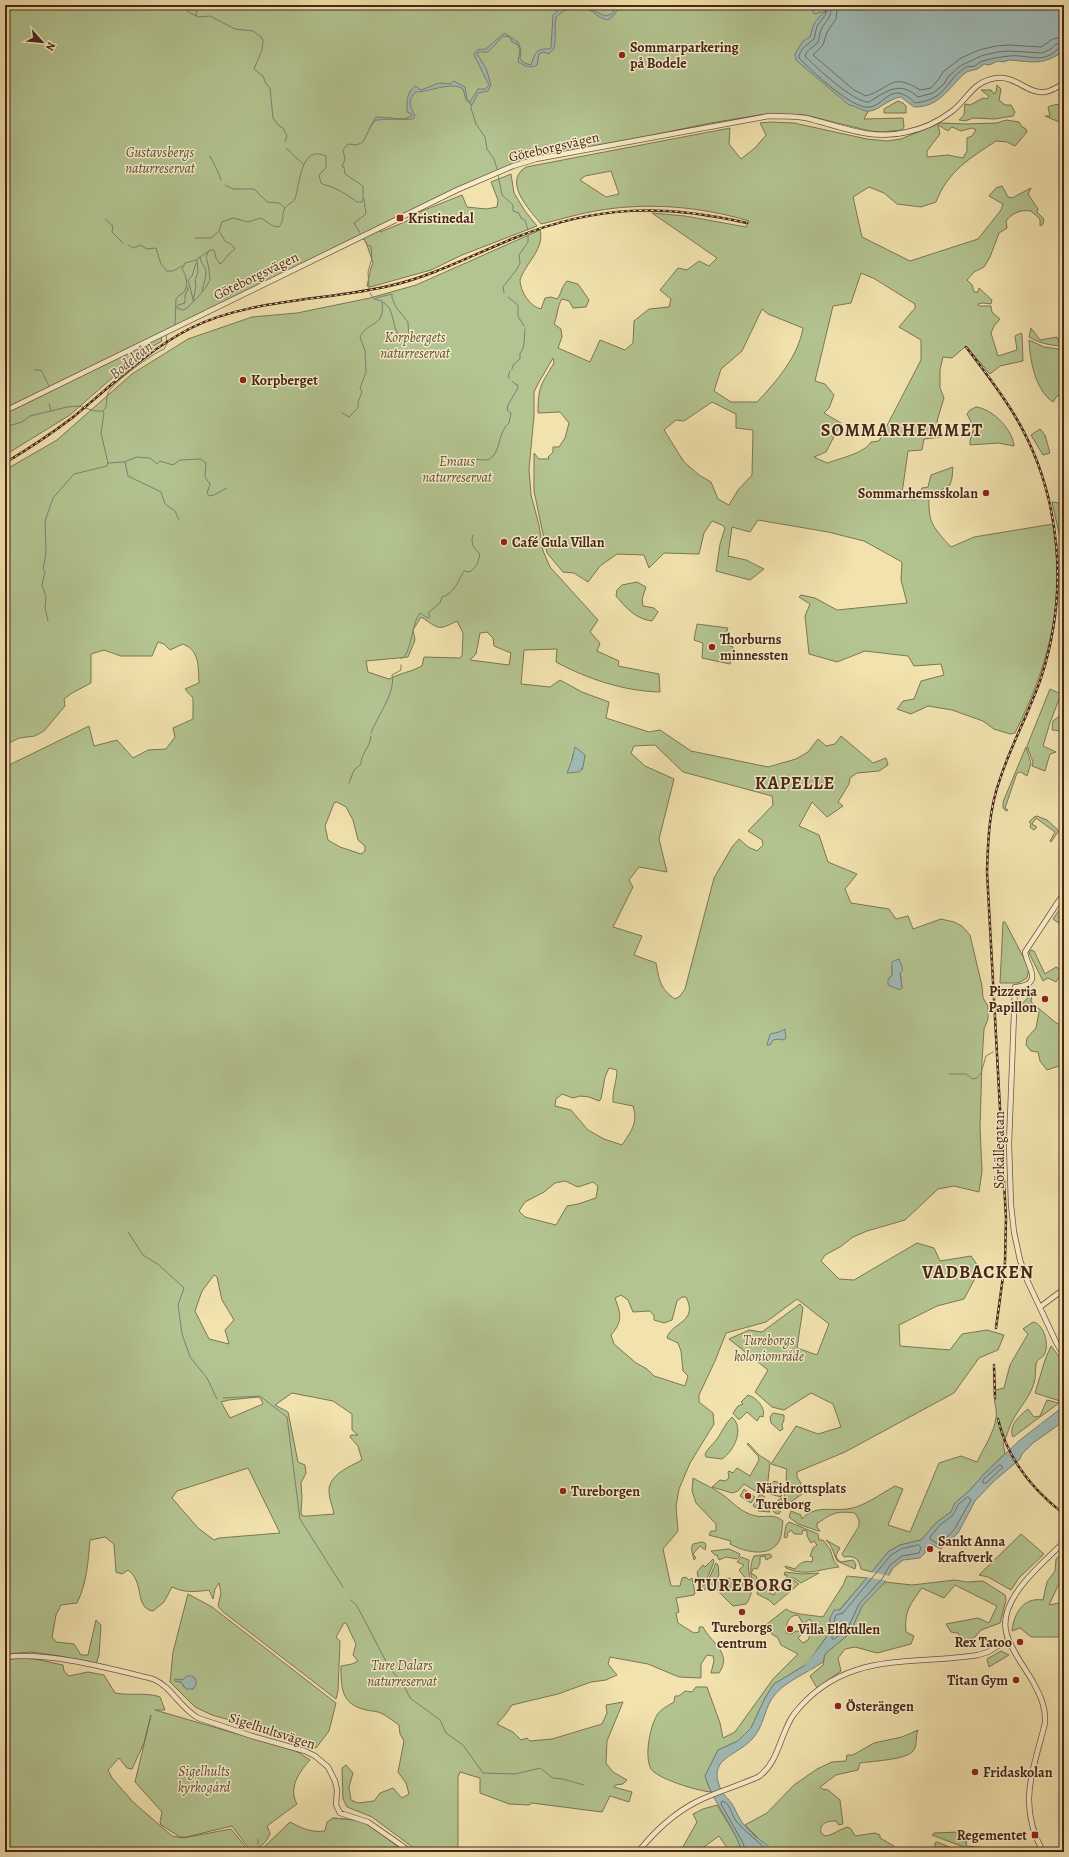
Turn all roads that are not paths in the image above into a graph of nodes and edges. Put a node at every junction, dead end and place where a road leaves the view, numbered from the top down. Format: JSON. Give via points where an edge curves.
{"nodes":[{"id":1,"x":1064,"y":83,"type":"edge"},
{"id":2,"x":5,"y":411,"type":"edge"},
{"id":3,"x":1064,"y":893,"type":"edge"},
{"id":4,"x":1064,"y":1289,"type":"edge"},
{"id":5,"x":1040,"y":1307,"type":"junction"},
{"id":6,"x":1064,"y":1355,"type":"edge"},
{"id":7,"x":1064,"y":1542,"type":"edge"},
{"id":8,"x":1008,"y":1640,"type":"junction"},
{"id":9,"x":5,"y":1657,"type":"edge"},
{"id":10,"x":411,"y":1852,"type":"edge"},
{"id":11,"x":638,"y":1852,"type":"edge"},
{"id":12,"x":1044,"y":1852,"type":"edge"}],
"edges":[{"from":1,"to":2,"type":"street","name":"Göteborgsvägen","via":[[1048,92],[1040,92],[1010,79],[995,78],[974,88],[958,107],[946,116],[922,127],[894,135],[870,134],[794,116],[769,116],[536,159],[513,166],[481,178]]},
{"from":3,"to":5,"type":"street","name":"Sörkällegatan","via":[[1025,952],[1032,968],[1032,978],[1026,985],[1015,987],[1009,1144],[1011,1205],[1022,1267]]},
{"from":4,"to":5,"type":"street"},
{"from":5,"to":6,"type":"street","name":"Sörkällegatan"},
{"from":7,"to":8,"type":"street","via":[[1015,1594],[1006,1621]]},
{"from":8,"to":11,"type":"street","via":[[978,1656],[874,1665],[838,1677],[817,1692],[794,1714],[771,1764],[765,1771],[758,1777],[692,1804],[671,1818]]},
{"from":8,"to":12,"type":"street","via":[[1041,1697],[1045,1711],[1045,1723],[1028,1794],[1030,1819]]},
{"from":9,"to":10,"type":"street","name":"Sigelhultsvägen","via":[[60,1659],[159,1681],[186,1710],[205,1721],[315,1756],[328,1768],[335,1781],[336,1806],[340,1813],[368,1822]]}]}
